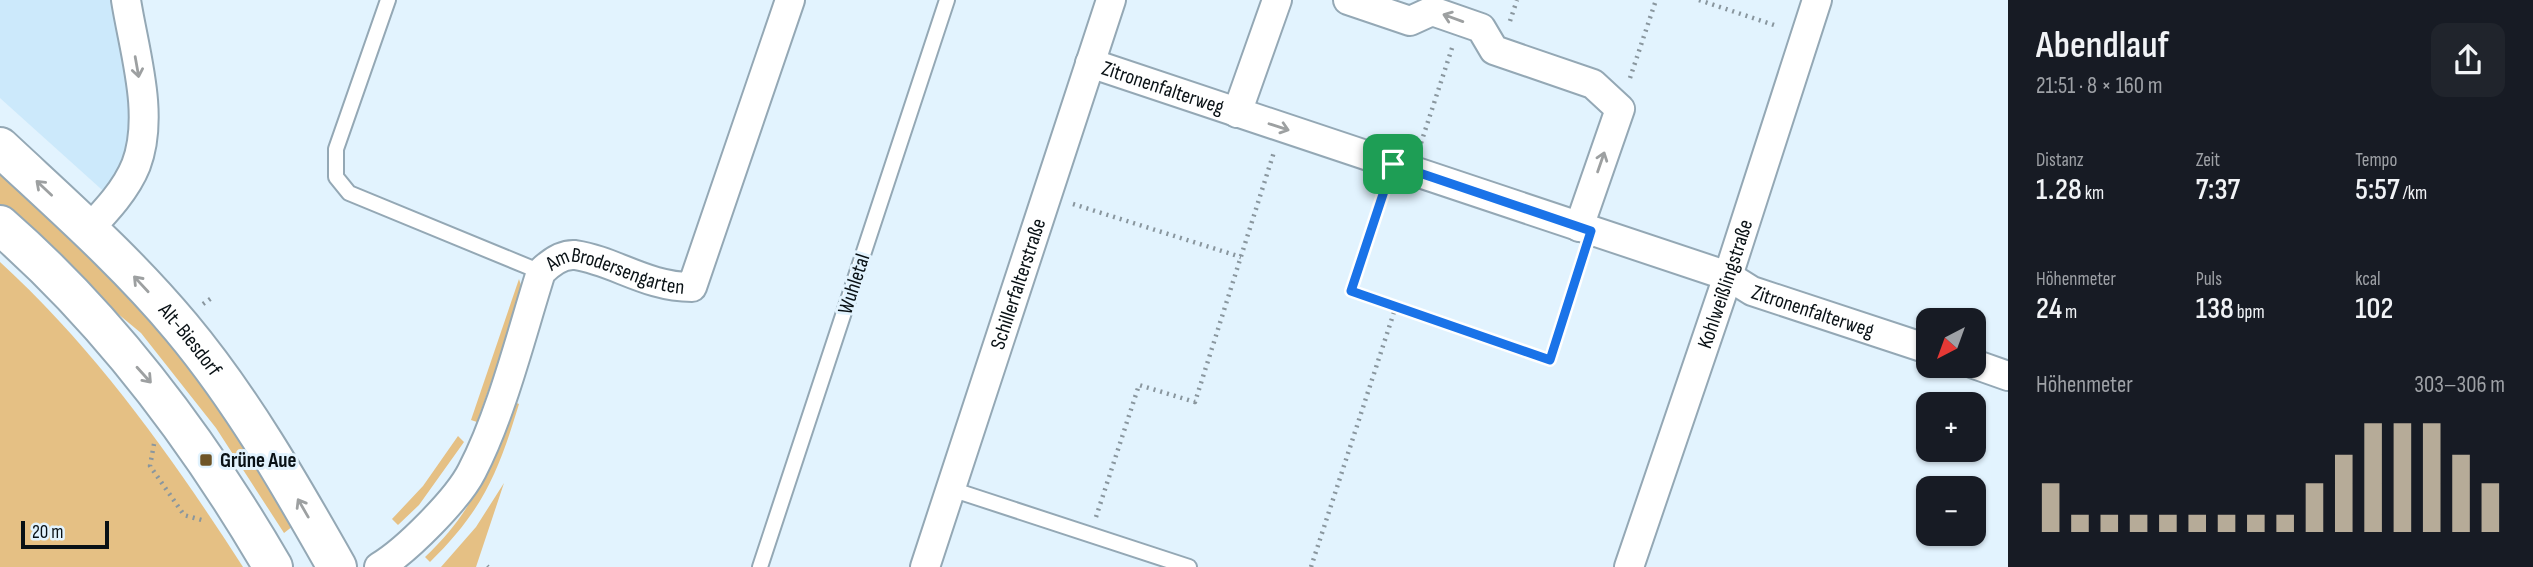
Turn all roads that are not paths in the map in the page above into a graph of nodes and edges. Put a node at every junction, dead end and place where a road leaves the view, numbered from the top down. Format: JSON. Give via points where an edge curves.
{"nodes":[{"id":1,"x":126,"y":0,"type":"edge"},
{"id":2,"x":388,"y":0,"type":"edge"},
{"id":3,"x":790,"y":0,"type":"edge"},
{"id":4,"x":947,"y":0,"type":"edge"},
{"id":5,"x":1111,"y":0,"type":"edge"},
{"id":6,"x":1277,"y":0,"type":"edge"},
{"id":7,"x":1348,"y":0,"type":"edge"},
{"id":8,"x":1817,"y":0,"type":"edge"},
{"id":9,"x":1090,"y":64,"type":"junction"},
{"id":10,"x":1237,"y":113,"type":"junction"},
{"id":11,"x":0,"y":147,"type":"edge"},
{"id":12,"x":0,"y":225,"type":"edge"},
{"id":13,"x":1585,"y":229,"type":"junction"},
{"id":14,"x":88,"y":230,"type":"junction"},
{"id":15,"x":541,"y":272,"type":"junction"},
{"id":16,"x":1728,"y":276,"type":"junction"},
{"id":17,"x":1916,"y":345,"type":"edge"},
{"id":18,"x":1986,"y":368,"type":"edge"},
{"id":19,"x":2008,"y":376,"type":"edge"},
{"id":20,"x":951,"y":489,"type":"junction"},
{"id":21,"x":273,"y":567,"type":"edge"},
{"id":22,"x":337,"y":567,"type":"edge"},
{"id":23,"x":379,"y":567,"type":"edge"},
{"id":24,"x":760,"y":567,"type":"edge"},
{"id":25,"x":925,"y":567,"type":"edge"},
{"id":26,"x":1189,"y":567,"type":"edge"},
{"id":27,"x":1629,"y":567,"type":"edge"}],
"edges":[{"from":1,"to":14,"type":"street","one_way":true,"via":[[144,135],[135,166],[114,201]]},
{"from":2,"to":15,"type":"lane","via":[[336,149],[336,177],[349,193]]},
{"from":3,"to":15,"type":"street","name":"Am Brodersengarten","via":[[692,287],[660,284],[572,255]]},
{"from":4,"to":24,"type":"lane","name":"Wuhletal"},
{"from":5,"to":9,"type":"street","name":"Schillerfalterstraße"},
{"from":6,"to":10,"type":"street","name":"Zitronenfalterweg"},
{"from":13,"to":7,"type":"street","one_way":true,"via":[[1620,109],[1593,84],[1494,50],[1481,29],[1432,10],[1410,21]]},
{"from":8,"to":16,"type":"street","name":"Kohlweißlingstraße"},
{"from":9,"to":10,"type":"street","name":"Zitronenfalterweg"},
{"from":9,"to":20,"type":"street","name":"Schillerfalterstraße"},
{"from":10,"to":13,"type":"street","name":"Zitronenfalterweg","one_way":true},
{"from":14,"to":11,"type":"main road","name":"Alt-Biesdorf","one_way":true},
{"from":12,"to":21,"type":"main road","one_way":true,"via":[[83,306],[152,384]]},
{"from":13,"to":16,"type":"street","name":"Zitronenfalterweg"},
{"from":22,"to":14,"type":"main road","name":"Alt-Biesdorf","one_way":true,"via":[[237,402],[180,326]]},
{"from":15,"to":23,"type":"street","name":"Am Brodersengarten","via":[[471,473],[420,535]]},
{"from":16,"to":17,"type":"street","name":"Zitronenfalterweg","via":[[1752,291]]},
{"from":16,"to":27,"type":"street","name":"Kohlweißlingstraße"},
{"from":18,"to":19,"type":"street"},
{"from":20,"to":25,"type":"street","name":"Schillerfalterstraße"},
{"from":20,"to":26,"type":"lane"}]}
